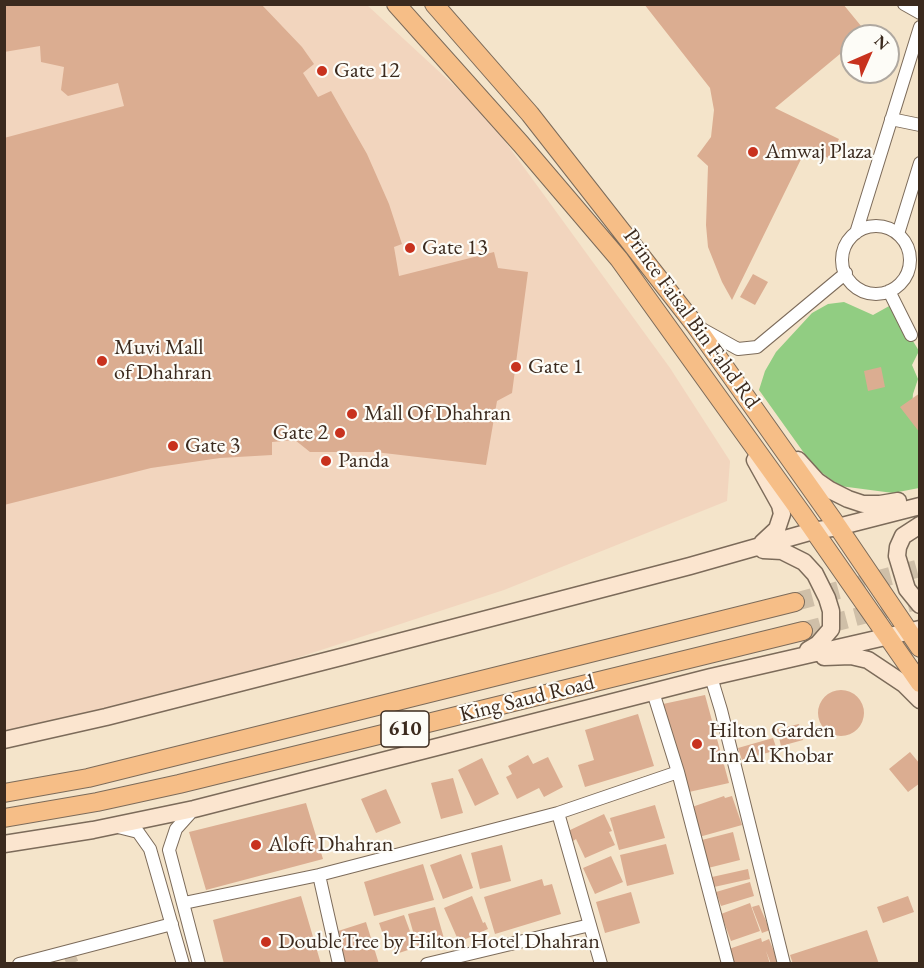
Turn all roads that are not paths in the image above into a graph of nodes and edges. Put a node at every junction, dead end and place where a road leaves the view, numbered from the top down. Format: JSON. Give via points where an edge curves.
{"nodes":[{"id":1,"x":396,"y":4,"type":"edge"},
{"id":2,"x":434,"y":4,"type":"edge"},
{"id":3,"x":904,"y":4,"type":"edge"},
{"id":4,"x":920,"y":13,"type":"edge"},
{"id":5,"x":920,"y":27,"type":"edge"},
{"id":6,"x":891,"y":119,"type":"junction"},
{"id":7,"x":920,"y":125,"type":"edge"},
{"id":8,"x":920,"y":163,"type":"edge"},
{"id":9,"x":856,"y":233,"type":"junction"},
{"id":10,"x":898,"y":234,"type":"junction"},
{"id":11,"x":914,"y":270,"type":"edge"},
{"id":12,"x":846,"y":273,"type":"junction"},
{"id":13,"x":889,"y":291,"type":"junction"},
{"id":14,"x":694,"y":325,"type":"junction"},
{"id":15,"x":911,"y":335,"type":"dead end"},
{"id":16,"x":729,"y":411,"type":"junction"},
{"id":17,"x":776,"y":438,"type":"junction"},
{"id":18,"x":920,"y":496,"type":"edge"},
{"id":19,"x":920,"y":507,"type":"edge"},
{"id":20,"x":920,"y":525,"type":"edge"},
{"id":21,"x":838,"y":527,"type":"junction"},
{"id":22,"x":813,"y":531,"type":"junction"},
{"id":23,"x":754,"y":548,"type":"junction"},
{"id":24,"x":732,"y":554,"type":"junction"},
{"id":25,"x":795,"y":602,"type":"tunnel mouth"},
{"id":26,"x":920,"y":605,"type":"edge"},
{"id":27,"x":803,"y":631,"type":"tunnel mouth"},
{"id":28,"x":914,"y":631,"type":"edge"},
{"id":29,"x":886,"y":636,"type":"junction"},
{"id":30,"x":920,"y":648,"type":"edge"},
{"id":31,"x":796,"y":656,"type":"junction"},
{"id":32,"x":764,"y":664,"type":"junction"},
{"id":33,"x":711,"y":677,"type":"junction"},
{"id":34,"x":920,"y":683,"type":"edge"},
{"id":35,"x":653,"y":692,"type":"junction"},
{"id":36,"x":920,"y":700,"type":"edge"},
{"id":37,"x":4,"y":740,"type":"edge"},
{"id":38,"x":678,"y":772,"type":"junction"},
{"id":39,"x":4,"y":793,"type":"edge"},
{"id":40,"x":194,"y":809,"type":"junction"},
{"id":41,"x":558,"y":813,"type":"junction"},
{"id":42,"x":4,"y":818,"type":"edge"},
{"id":43,"x":111,"y":826,"type":"junction"},
{"id":44,"x":4,"y":844,"type":"edge"},
{"id":45,"x":319,"y":875,"type":"junction"},
{"id":46,"x":184,"y":903,"type":"junction"},
{"id":47,"x":172,"y":924,"type":"junction"},
{"id":48,"x":590,"y":925,"type":"junction"},
{"id":49,"x":466,"y":958,"type":"edge"},
{"id":50,"x":19,"y":963,"type":"edge"},
{"id":51,"x":183,"y":963,"type":"edge"},
{"id":52,"x":199,"y":963,"type":"edge"},
{"id":53,"x":339,"y":963,"type":"edge"},
{"id":54,"x":427,"y":963,"type":"edge"},
{"id":55,"x":601,"y":963,"type":"edge"},
{"id":56,"x":728,"y":963,"type":"edge"},
{"id":57,"x":784,"y":963,"type":"edge"}],
"edges":[{"from":1,"to":16,"type":"main road","name":"Prince Faisal Bin Fahd Rd","via":[[619,259]]},
{"from":2,"to":14,"type":"main road","name":"Prince Faisal Bin Fahd Rd","via":[[530,114]]},
{"from":3,"to":4,"type":"street"},
{"from":5,"to":6,"type":"street"},
{"from":6,"to":7,"type":"street"},
{"from":6,"to":9,"type":"street"},
{"from":8,"to":10,"type":"street"},
{"from":9,"to":10,"type":"street","via":[[877,226]]},
{"from":9,"to":12,"type":"street","via":[[844,251]]},
{"from":10,"to":11,"type":"street","via":[[908,249]]},
{"from":11,"to":13,"type":"street"},
{"from":12,"to":13,"type":"street","via":[[859,289],[879,294]]},
{"from":12,"to":14,"type":"street","via":[[757,347],[738,349]]},
{"from":13,"to":15,"type":"street"},
{"from":14,"to":17,"type":"main road","name":"Prince Faisal Bin Fahd Rd"},
{"from":16,"to":22,"type":"main road","name":"Prince Faisal Bin Fahd Rd"},
{"from":16,"to":23,"type":"main road","via":[[782,514],[777,529]]},
{"from":17,"to":18,"type":"main road","via":[[817,481],[848,499],[880,504]]},
{"from":17,"to":21,"type":"main road","name":"Prince Faisal Bin Fahd Rd"},
{"from":19,"to":21,"type":"main road"},
{"from":20,"to":26,"type":"main road","via":[[903,536],[897,556],[907,589]]},
{"from":21,"to":22,"type":"main road"},
{"from":21,"to":28,"type":"main road","name":"Prince Faisal Bin Fahd Rd"},
{"from":22,"to":23,"type":"main road"},
{"from":22,"to":29,"type":"main road","name":"Prince Faisal Bin Fahd Rd"},
{"from":23,"to":24,"type":"main road"},
{"from":24,"to":31,"type":"main road","via":[[782,551],[804,562],[815,574],[831,611],[831,629],[818,645]]},
{"from":24,"to":37,"type":"main road","via":[[334,659]]},
{"from":25,"to":39,"type":"main road","name":"King Saud Road","number":"610","via":[[88,778]]},
{"from":27,"to":42,"type":"main road","name":"King Saud Road","number":"610","via":[[179,784]]},
{"from":28,"to":29,"type":"main road","name":"King Saud Road"},
{"from":28,"to":30,"type":"main road","name":"Prince Faisal Bin Fahd Rd"},
{"from":29,"to":31,"type":"main road","name":"King Saud Road"},
{"from":29,"to":34,"type":"main road","name":"Prince Faisal Bin Fahd Rd"},
{"from":31,"to":32,"type":"main road","name":"King Saud Road"},
{"from":32,"to":33,"type":"main road","name":"King Saud Road"},
{"from":32,"to":36,"type":"main road","via":[[851,656],[868,660],[887,672]]},
{"from":33,"to":35,"type":"main road","name":"King Saud Road"},
{"from":33,"to":57,"type":"street"},
{"from":35,"to":38,"type":"street"},
{"from":35,"to":40,"type":"main road","name":"King Saud Road"},
{"from":38,"to":41,"type":"street"},
{"from":38,"to":56,"type":"street"},
{"from":40,"to":43,"type":"main road","name":"King Saud Road"},
{"from":40,"to":46,"type":"street","via":[[176,829],[169,850]]},
{"from":41,"to":45,"type":"street"},
{"from":41,"to":48,"type":"street"},
{"from":43,"to":44,"type":"main road","name":"King Saud Road"},
{"from":43,"to":47,"type":"street","via":[[138,832],[150,849]]},
{"from":45,"to":46,"type":"street"},
{"from":45,"to":53,"type":"street"},
{"from":46,"to":52,"type":"street"},
{"from":47,"to":50,"type":"street"},
{"from":47,"to":51,"type":"street"},
{"from":48,"to":49,"type":"street"},
{"from":48,"to":55,"type":"street"},
{"from":49,"to":54,"type":"street"}]}
